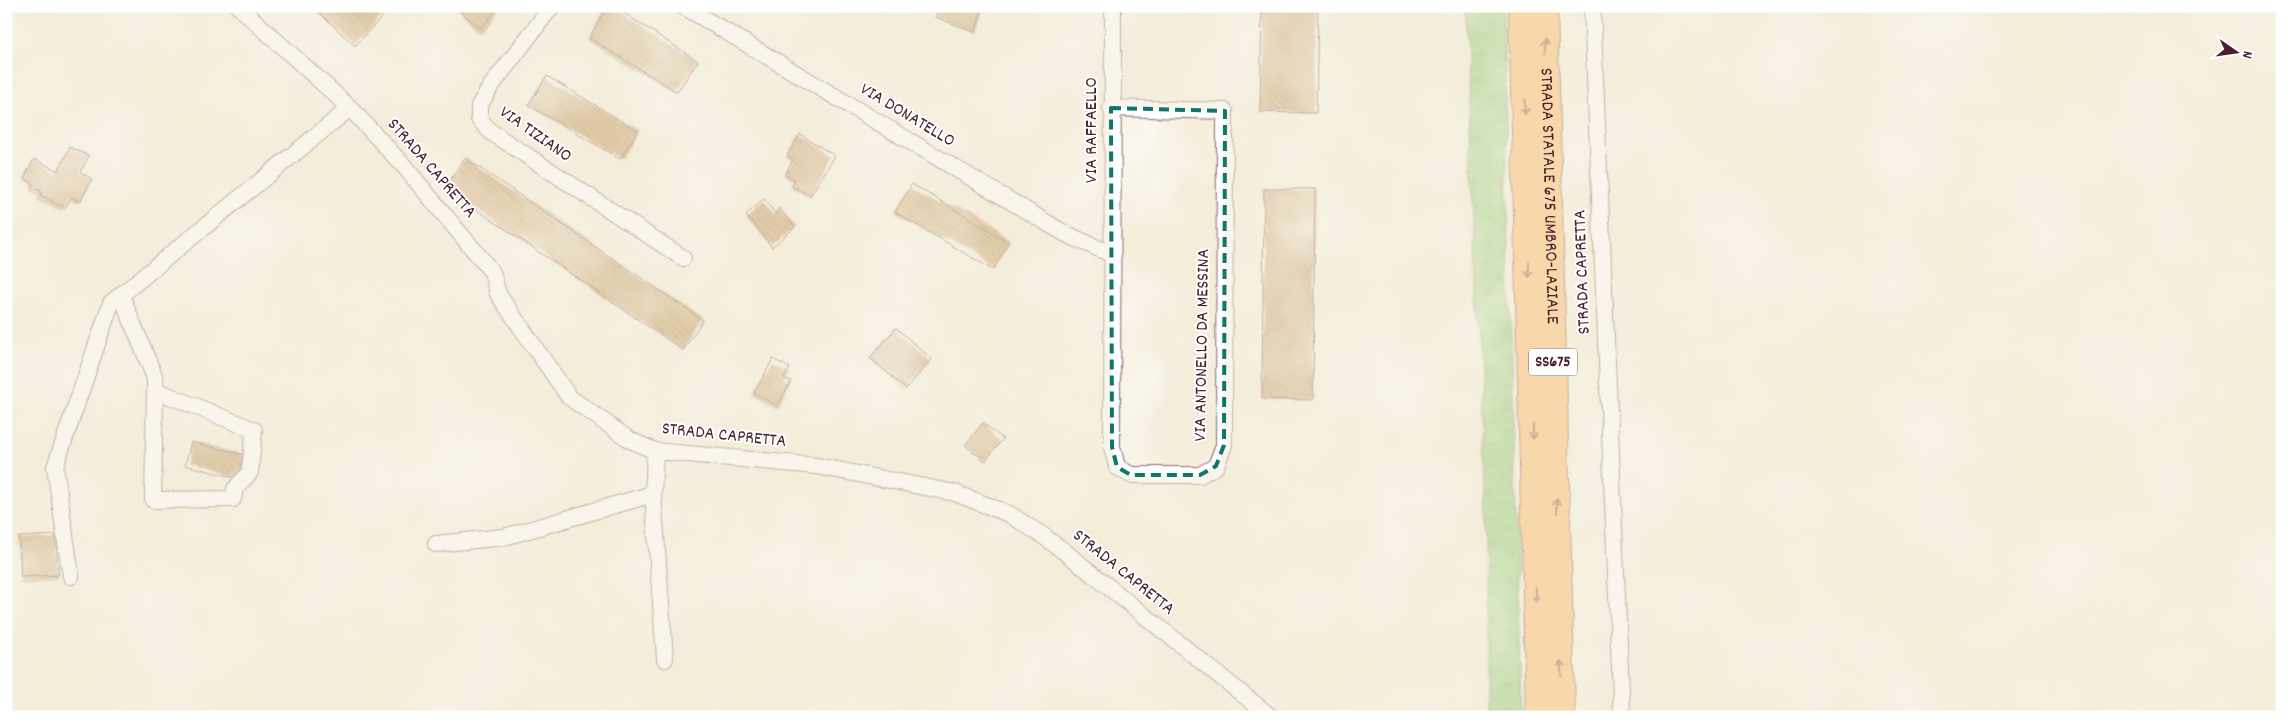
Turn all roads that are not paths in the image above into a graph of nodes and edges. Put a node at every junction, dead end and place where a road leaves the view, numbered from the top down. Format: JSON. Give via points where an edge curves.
{"nodes":[{"id":1,"x":238,"y":6,"type":"edge"},
{"id":2,"x":552,"y":6,"type":"edge"},
{"id":3,"x":683,"y":6,"type":"edge"},
{"id":4,"x":1113,"y":6,"type":"edge"},
{"id":5,"x":1522,"y":6,"type":"edge"},
{"id":6,"x":1544,"y":6,"type":"edge"},
{"id":7,"x":1592,"y":6,"type":"edge"},
{"id":8,"x":256,"y":12,"type":"edge"},
{"id":9,"x":350,"y":108,"type":"junction"},
{"id":10,"x":1112,"y":108,"type":"junction"},
{"id":11,"x":1113,"y":254,"type":"junction"},
{"id":12,"x":683,"y":258,"type":"dead end"},
{"id":13,"x":121,"y":295,"type":"junction"},
{"id":14,"x":155,"y":390,"type":"junction"},
{"id":15,"x":655,"y":451,"type":"junction"},
{"id":16,"x":654,"y":494,"type":"junction"},
{"id":17,"x":436,"y":544,"type":"dead end"},
{"id":18,"x":71,"y":576,"type":"dead end"},
{"id":19,"x":664,"y":659,"type":"dead end"},
{"id":20,"x":1271,"y":717,"type":"edge"},
{"id":21,"x":1539,"y":717,"type":"edge"},
{"id":22,"x":1562,"y":717,"type":"edge"},
{"id":23,"x":1622,"y":717,"type":"edge"}],
"edges":[{"from":1,"to":8,"type":"street","name":"STRADA CAPRETTA"},
{"from":2,"to":12,"type":"street","name":"VIA TIZIANO","via":[[491,86],[479,106],[479,119],[491,132]]},
{"from":3,"to":11,"type":"street","name":"VIA DONATELLO","via":[[1064,233]]},
{"from":4,"to":10,"type":"street","name":"VIA RAFFAELLO"},
{"from":5,"to":21,"type":"highway","name":"STRADA STATALE 675 UMBRO-LAZIALE","number":"SS675","one_way":true},
{"from":22,"to":6,"type":"highway","name":"STRADA STATALE 675 UMBRO-LAZIALE","number":"SS675","one_way":true},
{"from":7,"to":23,"type":"street","name":"STRADA CAPRETTA"},
{"from":8,"to":9,"type":"street","name":"STRADA CAPRETTA"},
{"from":9,"to":13,"type":"street"},
{"from":9,"to":15,"type":"street","name":"STRADA CAPRETTA","via":[[403,165],[492,272],[498,294],[569,397],[630,440]]},
{"from":10,"to":11,"type":"street","name":"VIA RAFFAELLO"},
{"from":10,"to":11,"type":"street","name":"VIA ANTONELLO DA MESSINA","via":[[1225,111],[1224,445],[1216,466],[1200,475],[1131,475],[1117,467],[1112,448]]},
{"from":13,"to":14,"type":"street","via":[[156,378]]},
{"from":13,"to":18,"type":"street","via":[[111,303],[56,467]]},
{"from":14,"to":14,"type":"street","via":[[153,500],[233,499],[235,489],[250,472],[254,430]]},
{"from":15,"to":16,"type":"street"},
{"from":15,"to":20,"type":"street","name":"STRADA CAPRETTA","via":[[817,466],[954,494],[1009,514],[1057,546]]},
{"from":16,"to":17,"type":"street","via":[[504,537]]},
{"from":16,"to":19,"type":"street"}]}
